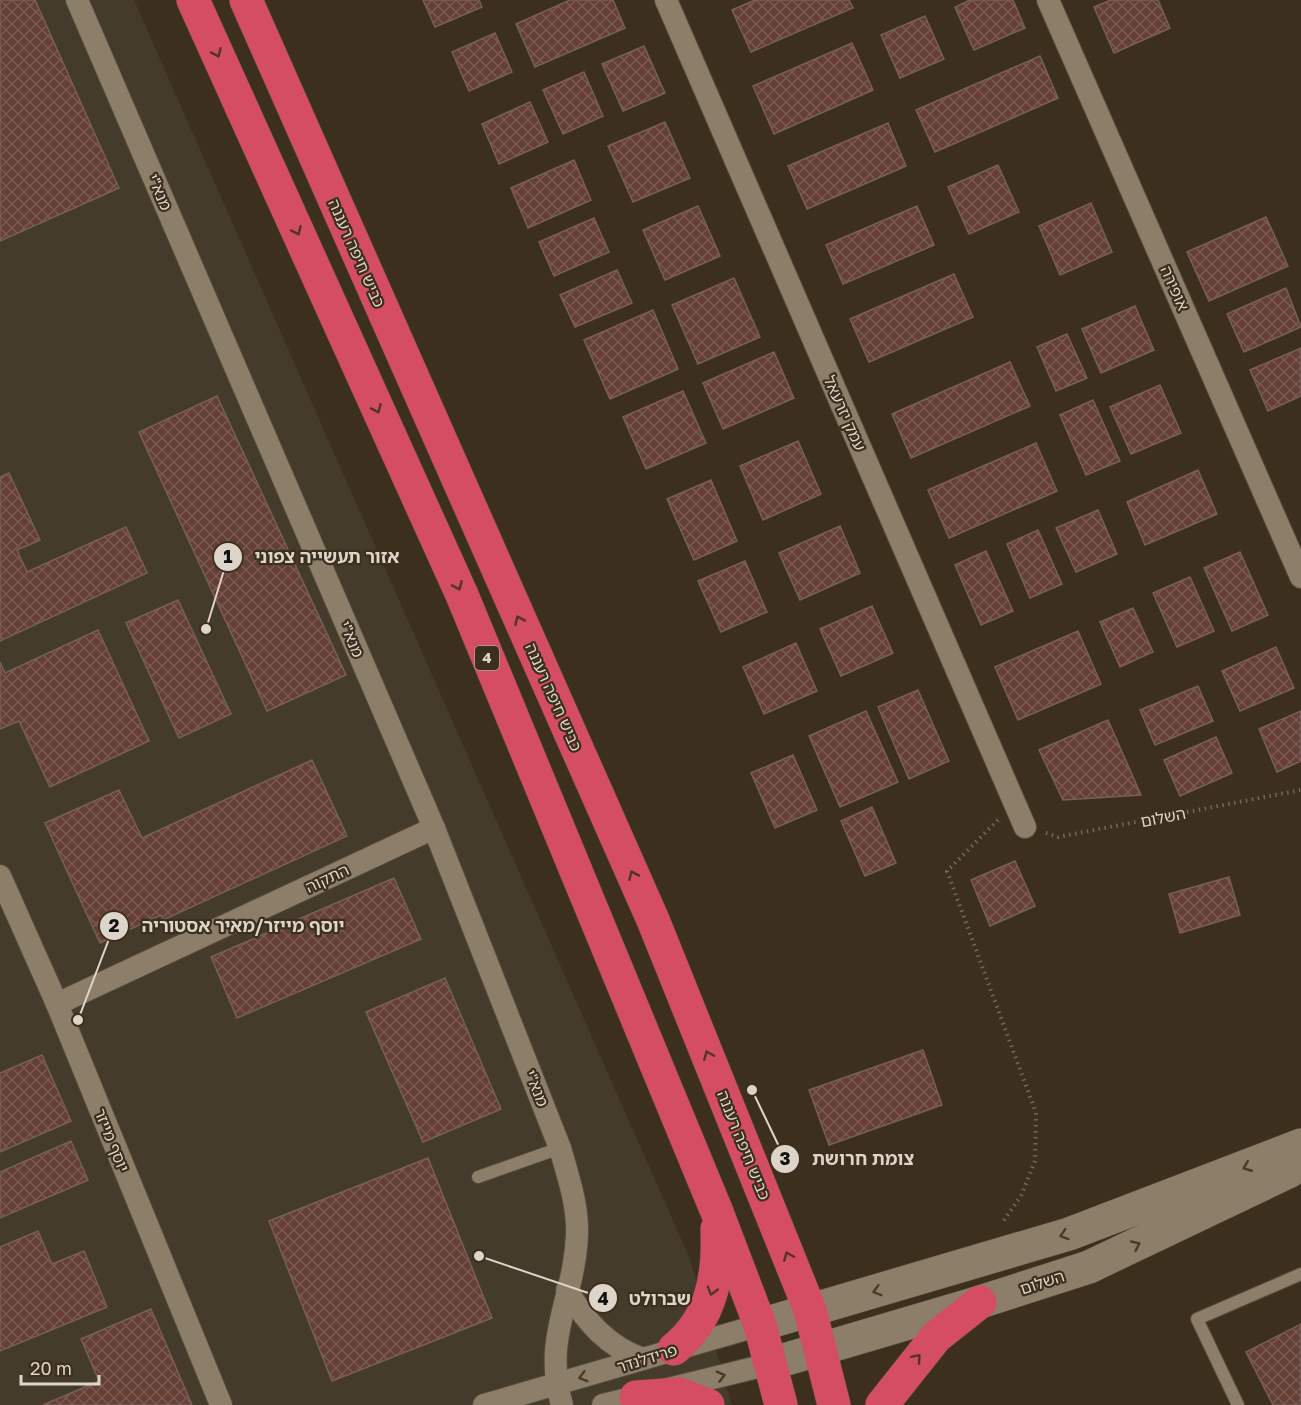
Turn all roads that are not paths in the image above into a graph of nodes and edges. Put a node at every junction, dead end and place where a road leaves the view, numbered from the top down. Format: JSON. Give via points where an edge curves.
{"nodes":[{"id":1,"x":77,"y":0,"type":"edge"},
{"id":2,"x":193,"y":0,"type":"edge"},
{"id":3,"x":246,"y":0,"type":"edge"},
{"id":4,"x":666,"y":0,"type":"edge"},
{"id":5,"x":1048,"y":0,"type":"edge"},
{"id":6,"x":1301,"y":577,"type":"edge"},
{"id":7,"x":1025,"y":827,"type":"road end"},
{"id":8,"x":434,"y":828,"type":"junction"},
{"id":9,"x":0,"y":876,"type":"edge"},
{"id":10,"x":57,"y":1004,"type":"junction"},
{"id":11,"x":1301,"y":1145,"type":"edge"},
{"id":12,"x":560,"y":1148,"type":"junction"},
{"id":13,"x":1301,"y":1165,"type":"edge"},
{"id":14,"x":478,"y":1177,"type":"dead end"},
{"id":15,"x":717,"y":1212,"type":"junction"},
{"id":16,"x":1301,"y":1274,"type":"edge"},
{"id":17,"x":567,"y":1290,"type":"junction"},
{"id":18,"x":980,"y":1302,"type":"junction"},
{"id":19,"x":810,"y":1310,"type":"junction"},
{"id":20,"x":760,"y":1325,"type":"junction"},
{"id":21,"x":674,"y":1349,"type":"junction"},
{"id":22,"x":822,"y":1350,"type":"junction"},
{"id":23,"x":643,"y":1359,"type":"junction"},
{"id":24,"x":770,"y":1364,"type":"junction"},
{"id":25,"x":559,"y":1395,"type":"edge"},
{"id":26,"x":636,"y":1397,"type":"junction"},
{"id":27,"x":221,"y":1405,"type":"edge"},
{"id":28,"x":484,"y":1405,"type":"edge"},
{"id":29,"x":603,"y":1405,"type":"edge"},
{"id":30,"x":708,"y":1405,"type":"edge"},
{"id":31,"x":781,"y":1405,"type":"edge"},
{"id":32,"x":834,"y":1405,"type":"edge"},
{"id":33,"x":882,"y":1405,"type":"edge"},
{"id":34,"x":1238,"y":1405,"type":"edge"}],
"edges":[{"from":1,"to":8,"type":"street","name":"מנא\"י"},
{"from":2,"to":15,"type":"highway","number":"4","one_way":true,"via":[[462,595]]},
{"from":19,"to":3,"type":"highway","name":"כביש חיפה רעננה","one_way":true,"via":[[653,920]]},
{"from":4,"to":7,"type":"street","name":"עמק יזרעאל"},
{"from":5,"to":6,"type":"street","name":"אופירה"},
{"from":8,"to":10,"type":"street","name":"התקוה"},
{"from":8,"to":12,"type":"street","name":"מנא\"י"},
{"from":9,"to":10,"type":"street","name":"יוסף מייזר"},
{"from":10,"to":27,"type":"street","name":"יוסף מייזר"},
{"from":11,"to":19,"type":"street","one_way":true,"via":[[1070,1234]]},
{"from":12,"to":14,"type":"lane"},
{"from":12,"to":17,"type":"street","name":"מנא\"י","via":[[573,1194],[577,1234]]},
{"from":18,"to":13,"type":"street","name":"השלום","one_way":true,"via":[[1089,1267]]},
{"from":15,"to":20,"type":"highway","number":"4"},
{"from":15,"to":21,"type":"highway","one_way":true,"via":[[713,1292],[691,1336]]},
{"from":16,"to":34,"type":"lane","via":[[1197,1318]]},
{"from":17,"to":23,"type":"street","via":[[594,1328],[626,1353]]},
{"from":17,"to":25,"type":"street","name":"מנא\"י","via":[[555,1340]]},
{"from":18,"to":22,"type":"street","name":"השלום"},
{"from":33,"to":18,"type":"highway","one_way":true,"via":[[936,1337]]},
{"from":19,"to":20,"type":"street","name":"פרידלנדר"},
{"from":19,"to":22,"type":"highway","name":"כביש חיפה רעננה"},
{"from":20,"to":21,"type":"street","name":"פרידלנדר"},
{"from":20,"to":24,"type":"highway","number":"4"},
{"from":21,"to":23,"type":"street","name":"פרידלנדר"},
{"from":22,"to":24,"type":"street","name":"השלום"},
{"from":22,"to":32,"type":"highway","name":"כביש חיפה רעננה"},
{"from":23,"to":25,"type":"street","name":"פרידלנדר","one_way":true},
{"from":26,"to":24,"type":"street","name":"פרידלנדר","one_way":true},
{"from":24,"to":31,"type":"highway","number":"4"},
{"from":25,"to":28,"type":"street","name":"פרידלנדר"},
{"from":26,"to":29,"type":"street","name":"פרידלנדר"},
{"from":26,"to":30,"type":"highway","via":[[679,1394]]}]}
